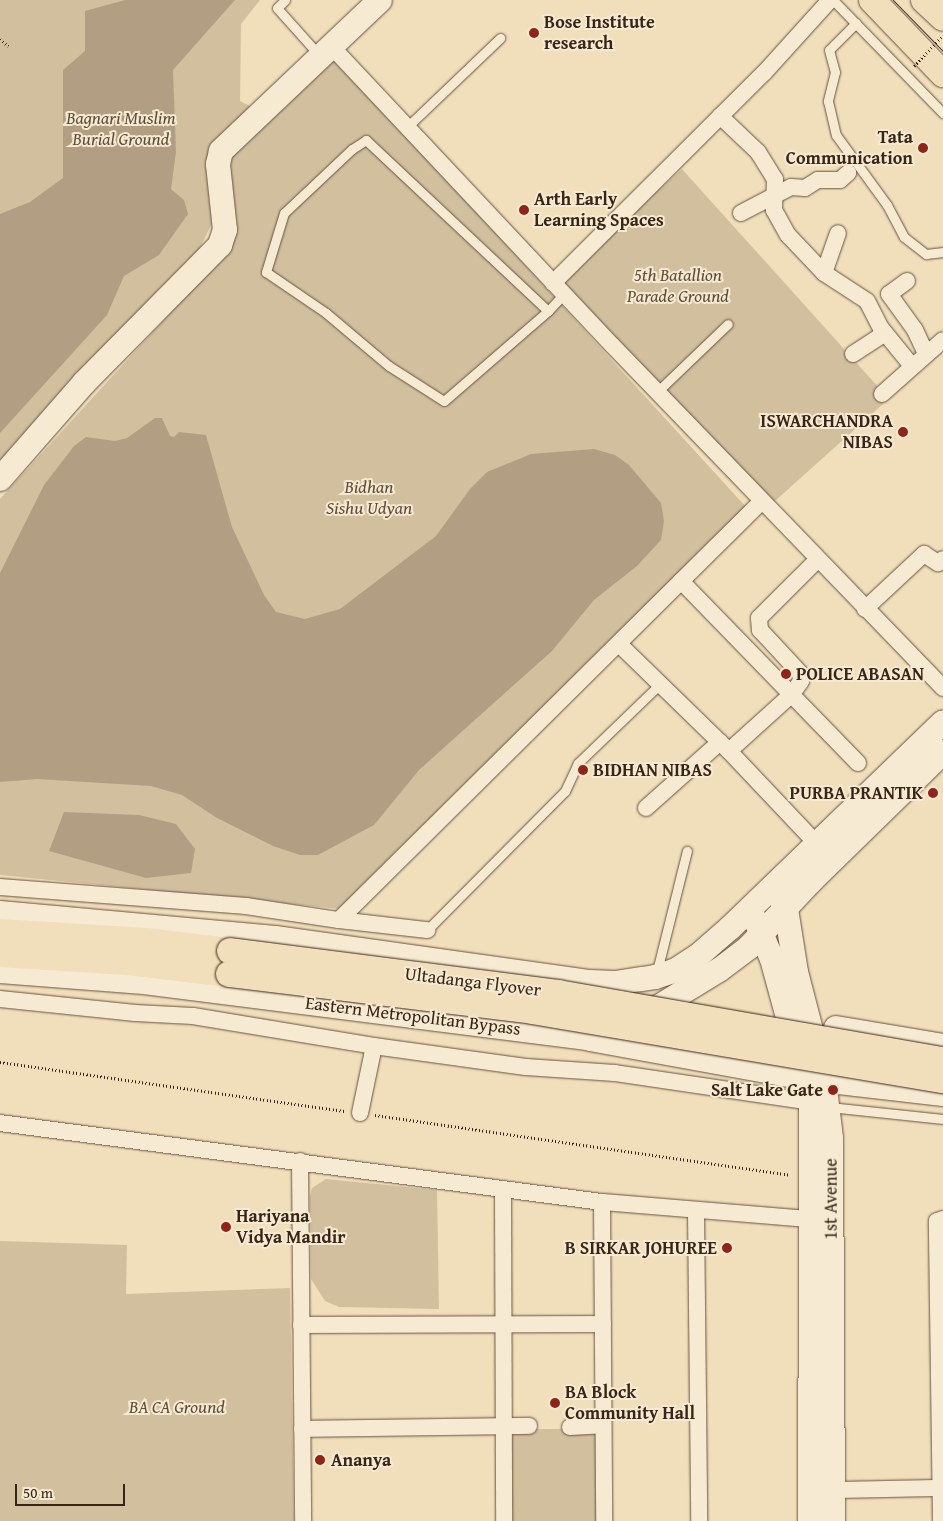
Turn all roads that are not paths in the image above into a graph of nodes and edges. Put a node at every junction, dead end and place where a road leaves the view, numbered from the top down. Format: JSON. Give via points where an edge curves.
{"nodes":[{"id":1,"x":285,"y":0,"type":"edge"},
{"id":2,"x":380,"y":0,"type":"edge"},
{"id":3,"x":832,"y":0,"type":"edge"},
{"id":4,"x":872,"y":0,"type":"edge"},
{"id":5,"x":924,"y":0,"type":"edge"},
{"id":6,"x":943,"y":18,"type":"edge"},
{"id":7,"x":856,"y":22,"type":"junction"},
{"id":8,"x":500,"y":38,"type":"dead end"},
{"id":9,"x":326,"y":52,"type":"junction"},
{"id":10,"x":943,"y":74,"type":"edge"},
{"id":11,"x":943,"y":113,"type":"edge"},
{"id":12,"x":720,"y":116,"type":"junction"},
{"id":13,"x":407,"y":127,"type":"junction"},
{"id":14,"x":848,"y":173,"type":"dead end"},
{"id":15,"x":772,"y":196,"type":"junction"},
{"id":16,"x":740,"y":213,"type":"dead end"},
{"id":17,"x":838,"y":233,"type":"dead end"},
{"id":18,"x":943,"y":252,"type":"edge"},
{"id":19,"x":824,"y":273,"type":"junction"},
{"id":20,"x":907,"y":281,"type":"dead end"},
{"id":21,"x":558,"y":288,"type":"junction"},
{"id":22,"x":548,"y":311,"type":"junction"},
{"id":23,"x":728,"y":324,"type":"dead end"},
{"id":24,"x":885,"y":333,"type":"junction"},
{"id":25,"x":943,"y":340,"type":"edge"},
{"id":26,"x":853,"y":354,"type":"dead end"},
{"id":27,"x":926,"y":354,"type":"junction"},
{"id":28,"x":912,"y":366,"type":"junction"},
{"id":29,"x":658,"y":392,"type":"junction"},
{"id":30,"x":882,"y":394,"type":"dead end"},
{"id":31,"x":0,"y":479,"type":"edge"},
{"id":32,"x":762,"y":501,"type":"junction"},
{"id":33,"x":818,"y":559,"type":"junction"},
{"id":34,"x":943,"y":559,"type":"edge"},
{"id":35,"x":681,"y":581,"type":"junction"},
{"id":36,"x":866,"y":609,"type":"junction"},
{"id":37,"x":620,"y":645,"type":"junction"},
{"id":38,"x":660,"y":684,"type":"junction"},
{"id":39,"x":943,"y":688,"type":"edge"},
{"id":40,"x":791,"y":694,"type":"junction"},
{"id":41,"x":943,"y":722,"type":"edge"},
{"id":42,"x":725,"y":746,"type":"junction"},
{"id":43,"x":943,"y":752,"type":"edge"},
{"id":44,"x":858,"y":763,"type":"dead end"},
{"id":45,"x":646,"y":808,"type":"dead end"},
{"id":46,"x":817,"y":844,"type":"junction"},
{"id":47,"x":687,"y":851,"type":"dead end"},
{"id":48,"x":775,"y":885,"type":"junction"},
{"id":49,"x":0,"y":887,"type":"edge"},
{"id":50,"x":749,"y":908,"type":"junction"},
{"id":51,"x":786,"y":909,"type":"junction"},
{"id":52,"x":0,"y":913,"type":"edge"},
{"id":53,"x":339,"y":920,"type":"junction"},
{"id":54,"x":427,"y":930,"type":"joint"},
{"id":55,"x":0,"y":932,"type":"edge"},
{"id":56,"x":762,"y":932,"type":"junction"},
{"id":57,"x":0,"y":954,"type":"edge"},
{"id":58,"x":230,"y":962,"type":"junction"},
{"id":59,"x":0,"y":971,"type":"edge"},
{"id":60,"x":655,"y":977,"type":"junction"},
{"id":61,"x":0,"y":999,"type":"edge"},
{"id":62,"x":800,"y":1023,"type":"junction"},
{"id":63,"x":589,"y":1038,"type":"junction"},
{"id":64,"x":374,"y":1046,"type":"junction"},
{"id":65,"x":943,"y":1046,"type":"edge"},
{"id":66,"x":943,"y":1060,"type":"edge"},
{"id":67,"x":814,"y":1079,"type":"junction"},
{"id":68,"x":943,"y":1080,"type":"edge"},
{"id":69,"x":943,"y":1094,"type":"edge"},
{"id":70,"x":819,"y":1105,"type":"junction"},
{"id":71,"x":360,"y":1113,"type":"road end"},
{"id":72,"x":943,"y":1119,"type":"edge"},
{"id":73,"x":0,"y":1123,"type":"edge"},
{"id":74,"x":300,"y":1161,"type":"junction"},
{"id":75,"x":502,"y":1189,"type":"junction"},
{"id":76,"x":602,"y":1202,"type":"junction"},
{"id":77,"x":696,"y":1211,"type":"junction"},
{"id":78,"x":809,"y":1219,"type":"junction"},
{"id":79,"x":943,"y":1219,"type":"edge"},
{"id":80,"x":940,"y":1315,"type":"edge"},
{"id":81,"x":603,"y":1324,"type":"junction"},
{"id":82,"x":301,"y":1325,"type":"junction"},
{"id":83,"x":503,"y":1326,"type":"junction"},
{"id":84,"x":604,"y":1425,"type":"junction"},
{"id":85,"x":529,"y":1426,"type":"dead end"},
{"id":86,"x":504,"y":1427,"type":"junction"},
{"id":87,"x":570,"y":1427,"type":"dead end"},
{"id":88,"x":302,"y":1430,"type":"junction"},
{"id":89,"x":940,"y":1488,"type":"junction"},
{"id":90,"x":833,"y":1490,"type":"junction"},
{"id":91,"x":303,"y":1521,"type":"edge"},
{"id":92,"x":504,"y":1521,"type":"edge"},
{"id":93,"x":604,"y":1521,"type":"edge"},
{"id":94,"x":699,"y":1521,"type":"edge"},
{"id":95,"x":810,"y":1521,"type":"edge"},
{"id":96,"x":833,"y":1521,"type":"edge"},
{"id":97,"x":941,"y":1521,"type":"edge"}],
"edges":[{"from":1,"to":9,"type":"lane","via":[[277,8]]},
{"from":2,"to":9,"type":"main road"},
{"from":3,"to":7,"type":"lane"},
{"from":3,"to":12,"type":"street"},
{"from":4,"to":10,"type":"main road"},
{"from":5,"to":6,"type":"main road"},
{"from":7,"to":11,"type":"lane"},
{"from":7,"to":18,"type":"lane","via":[[829,50],[835,72],[828,101],[836,135],[887,205],[904,237],[926,254]]},
{"from":8,"to":13,"type":"lane"},
{"from":9,"to":13,"type":"street"},
{"from":9,"to":31,"type":"main road","via":[[218,156],[225,230],[220,245],[84,384]]},
{"from":12,"to":15,"type":"street","via":[[758,152],[775,179]]},
{"from":12,"to":21,"type":"street"},
{"from":13,"to":21,"type":"street"},
{"from":14,"to":15,"type":"street","via":[[840,180],[818,180],[805,188],[791,187]]},
{"from":15,"to":16,"type":"street"},
{"from":15,"to":19,"type":"street","via":[[774,210],[788,235]]},
{"from":17,"to":19,"type":"street"},
{"from":19,"to":24,"type":"street","via":[[867,302]]},
{"from":20,"to":27,"type":"street","via":[[889,294],[915,330]]},
{"from":21,"to":22,"type":"lane"},
{"from":21,"to":29,"type":"street"},
{"from":22,"to":22,"type":"lane","via":[[444,401],[390,366],[326,313],[266,272],[284,214],[352,149],[366,140]]},
{"from":23,"to":29,"type":"lane"},
{"from":24,"to":26,"type":"street"},
{"from":24,"to":28,"type":"street"},
{"from":25,"to":27,"type":"street"},
{"from":27,"to":28,"type":"street"},
{"from":28,"to":30,"type":"street"},
{"from":29,"to":32,"type":"street"},
{"from":32,"to":33,"type":"street"},
{"from":32,"to":35,"type":"street"},
{"from":33,"to":36,"type":"street"},
{"from":33,"to":40,"type":"street","via":[[760,618],[760,630],[800,673],[801,681]]},
{"from":34,"to":36,"type":"street","via":[[938,563],[924,554]]},
{"from":35,"to":37,"type":"street"},
{"from":35,"to":40,"type":"street"},
{"from":36,"to":39,"type":"street"},
{"from":37,"to":38,"type":"street"},
{"from":37,"to":53,"type":"street"},
{"from":38,"to":42,"type":"street"},
{"from":38,"to":54,"type":"lane","via":[[578,763],[565,791]]},
{"from":40,"to":42,"type":"street"},
{"from":40,"to":44,"type":"street"},
{"from":41,"to":46,"type":"main road"},
{"from":42,"to":45,"type":"street"},
{"from":42,"to":46,"type":"street"},
{"from":43,"to":51,"type":"main road","name":"Eastern Metropolitan Bypass"},
{"from":46,"to":48,"type":"main road"},
{"from":47,"to":60,"type":"lane"},
{"from":48,"to":50,"type":"main road"},
{"from":48,"to":51,"type":"main road"},
{"from":49,"to":53,"type":"street","via":[[246,906]]},
{"from":50,"to":56,"type":"main road"},
{"from":50,"to":60,"type":"main road","via":[[699,955],[676,970]]},
{"from":51,"to":56,"type":"main road","name":"Eastern Metropolitan Bypass"},
{"from":51,"to":62,"type":"main road"},
{"from":52,"to":60,"type":"main road","via":[[275,938],[590,982],[615,983]]},
{"from":53,"to":54,"type":"street"},
{"from":55,"to":58,"type":"main road","name":"Ultadanga Flyover","via":[[146,941]]},
{"from":56,"to":62,"type":"main road"},
{"from":56,"to":63,"type":"main road","name":"Eastern Metropolitan Bypass","via":[[719,970],[682,994],[642,1017]]},
{"from":57,"to":58,"type":"main road","name":"Ultadanga Flyover","via":[[128,962]]},
{"from":58,"to":66,"type":"main road","name":"Ultadanga Flyover","bridge":true,"via":[[558,993]]},
{"from":58,"to":68,"type":"main road","name":"Ultadanga Flyover","bridge":true},
{"from":59,"to":63,"type":"main road","name":"Eastern Metropolitan Bypass","via":[[144,982]]},
{"from":61,"to":64,"type":"street","via":[[193,1016]]},
{"from":62,"to":65,"type":"main road"},
{"from":62,"to":67,"type":"main road"},
{"from":63,"to":67,"type":"main road"},
{"from":64,"to":70,"type":"street","via":[[526,1066],[615,1073]]},
{"from":64,"to":71,"type":"street"},
{"from":67,"to":69,"type":"main road"},
{"from":67,"to":70,"type":"main road"},
{"from":70,"to":72,"type":"lane"},
{"from":70,"to":78,"type":"main road"},
{"from":70,"to":90,"type":"main road","name":"1st Avenue","via":[[831,1138]]},
{"from":73,"to":74,"type":"street"},
{"from":74,"to":75,"type":"street"},
{"from":74,"to":82,"type":"street"},
{"from":75,"to":76,"type":"street"},
{"from":75,"to":83,"type":"street"},
{"from":76,"to":77,"type":"street"},
{"from":76,"to":81,"type":"street"},
{"from":77,"to":78,"type":"street"},
{"from":77,"to":94,"type":"street"},
{"from":78,"to":95,"type":"main road"},
{"from":79,"to":80,"type":"street","via":[[936,1221]]},
{"from":80,"to":89,"type":"street"},
{"from":81,"to":83,"type":"street"},
{"from":81,"to":84,"type":"street"},
{"from":82,"to":83,"type":"street"},
{"from":82,"to":88,"type":"street"},
{"from":83,"to":86,"type":"street"},
{"from":84,"to":87,"type":"street"},
{"from":84,"to":93,"type":"street"},
{"from":85,"to":86,"type":"street"},
{"from":86,"to":88,"type":"street"},
{"from":86,"to":92,"type":"street"},
{"from":88,"to":91,"type":"street"},
{"from":89,"to":90,"type":"street"},
{"from":89,"to":97,"type":"street"},
{"from":90,"to":96,"type":"main road","name":"1st Avenue"}]}
